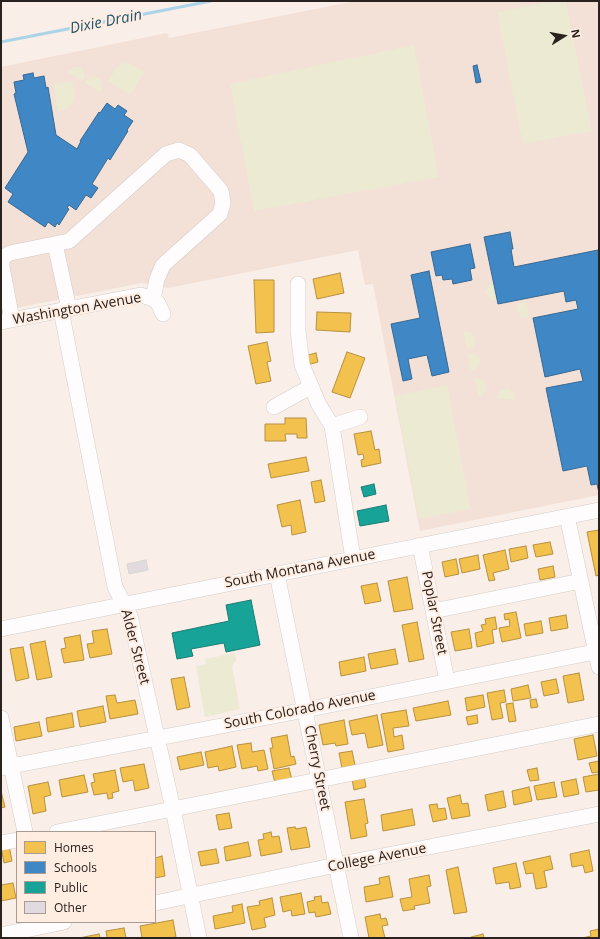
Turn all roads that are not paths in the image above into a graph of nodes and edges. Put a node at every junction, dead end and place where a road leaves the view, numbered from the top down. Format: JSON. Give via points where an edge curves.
{"nodes":[{"id":1,"x":55,"y":244,"type":"junction"},
{"id":2,"x":298,"y":284,"type":"dead end"},
{"id":3,"x":153,"y":298,"type":"junction"},
{"id":4,"x":65,"y":310,"type":"junction"},
{"id":5,"x":163,"y":314,"type":"dead end"},
{"id":6,"x":6,"y":321,"type":"edge"},
{"id":7,"x":310,"y":387,"type":"junction"},
{"id":8,"x":274,"y":407,"type":"dead end"},
{"id":9,"x":360,"y":417,"type":"dead end"},
{"id":10,"x":332,"y":426,"type":"junction"},
{"id":11,"x":599,"y":510,"type":"edge"},
{"id":12,"x":567,"y":516,"type":"junction"},
{"id":13,"x":420,"y":545,"type":"junction"},
{"id":14,"x":353,"y":559,"type":"junction"},
{"id":15,"x":277,"y":574,"type":"junction"},
{"id":16,"x":581,"y":581,"type":"junction"},
{"id":17,"x":124,"y":604,"type":"junction"},
{"id":18,"x":433,"y":611,"type":"junction"},
{"id":19,"x":1,"y":628,"type":"edge"},
{"id":20,"x":597,"y":651,"type":"edge"},
{"id":21,"x":599,"y":667,"type":"edge"},
{"id":22,"x":447,"y":681,"type":"junction"},
{"id":23,"x":305,"y":710,"type":"junction"},
{"id":24,"x":1,"y":718,"type":"edge"},
{"id":25,"x":599,"y":724,"type":"edge"},
{"id":26,"x":157,"y":738,"type":"junction"},
{"id":27,"x":6,"y":767,"type":"edge"},
{"id":28,"x":319,"y":780,"type":"junction"},
{"id":29,"x":173,"y":809,"type":"junction"},
{"id":30,"x":599,"y":814,"type":"edge"},
{"id":31,"x":25,"y":831,"type":"edge"},
{"id":32,"x":62,"y":831,"type":"edge"},
{"id":33,"x":16,"y":840,"type":"edge"},
{"id":34,"x":1,"y":843,"type":"edge"},
{"id":35,"x":336,"y":865,"type":"junction"},
{"id":36,"x":191,"y":896,"type":"junction"},
{"id":37,"x":156,"y":903,"type":"edge"},
{"id":38,"x":61,"y":923,"type":"edge"},
{"id":39,"x":45,"y":929,"type":"edge"},
{"id":40,"x":1,"y":935,"type":"edge"},
{"id":41,"x":199,"y":938,"type":"edge"},
{"id":42,"x":351,"y":938,"type":"edge"}],
"edges":[{"from":1,"to":3,"type":"street","via":[[69,241],[166,154],[179,150],[190,155],[221,191],[223,203],[220,214],[163,266],[158,274]]},
{"from":1,"to":4,"type":"street","name":"Alder Street"},
{"from":1,"to":6,"type":"street","via":[[10,253],[2,258]]},
{"from":2,"to":7,"type":"street","via":[[298,331],[302,365]]},
{"from":3,"to":4,"type":"street","name":"Washington Avenue","via":[[141,295]]},
{"from":3,"to":5,"type":"street"},
{"from":4,"to":6,"type":"street","name":"Washington Avenue"},
{"from":4,"to":17,"type":"street","name":"Alder Street","via":[[115,586]]},
{"from":7,"to":8,"type":"street"},
{"from":7,"to":10,"type":"street"},
{"from":9,"to":10,"type":"street"},
{"from":10,"to":14,"type":"street"},
{"from":11,"to":12,"type":"street","name":"South Montana Avenue"},
{"from":12,"to":13,"type":"street","name":"South Montana Avenue"},
{"from":12,"to":16,"type":"street"},
{"from":13,"to":14,"type":"street","name":"South Montana Avenue"},
{"from":13,"to":18,"type":"street","name":"Poplar Street"},
{"from":14,"to":15,"type":"street","name":"South Montana Avenue"},
{"from":15,"to":17,"type":"street","name":"South Montana Avenue"},
{"from":15,"to":23,"type":"street","name":"Cherry Street"},
{"from":16,"to":18,"type":"street"},
{"from":16,"to":20,"type":"street"},
{"from":17,"to":19,"type":"street","name":"South Montana Avenue"},
{"from":17,"to":26,"type":"street","name":"Alder Street","via":[[130,616]]},
{"from":18,"to":22,"type":"street","name":"Poplar Street"},
{"from":20,"to":21,"type":"street"},
{"from":20,"to":22,"type":"street","name":"South Colorado Avenue"},
{"from":22,"to":23,"type":"street","name":"South Colorado Avenue"},
{"from":23,"to":26,"type":"street","name":"South Colorado Avenue"},
{"from":23,"to":28,"type":"street","name":"Cherry Street"},
{"from":24,"to":27,"type":"street"},
{"from":25,"to":28,"type":"street"},
{"from":26,"to":27,"type":"street","name":"South Colorado Avenue"},
{"from":26,"to":29,"type":"street","name":"Alder Street"},
{"from":27,"to":31,"type":"street"},
{"from":28,"to":29,"type":"street"},
{"from":28,"to":35,"type":"street","name":"Cherry Street"},
{"from":29,"to":32,"type":"street"},
{"from":29,"to":36,"type":"street","name":"Alder Street"},
{"from":30,"to":35,"type":"street","name":"College Avenue"},
{"from":33,"to":34,"type":"street"},
{"from":35,"to":36,"type":"street","name":"College Avenue"},
{"from":35,"to":42,"type":"street","name":"Cherry Street"},
{"from":36,"to":37,"type":"street","name":"College Avenue"},
{"from":36,"to":41,"type":"street","name":"Alder Street"},
{"from":38,"to":39,"type":"street"},
{"from":39,"to":40,"type":"street"}]}
